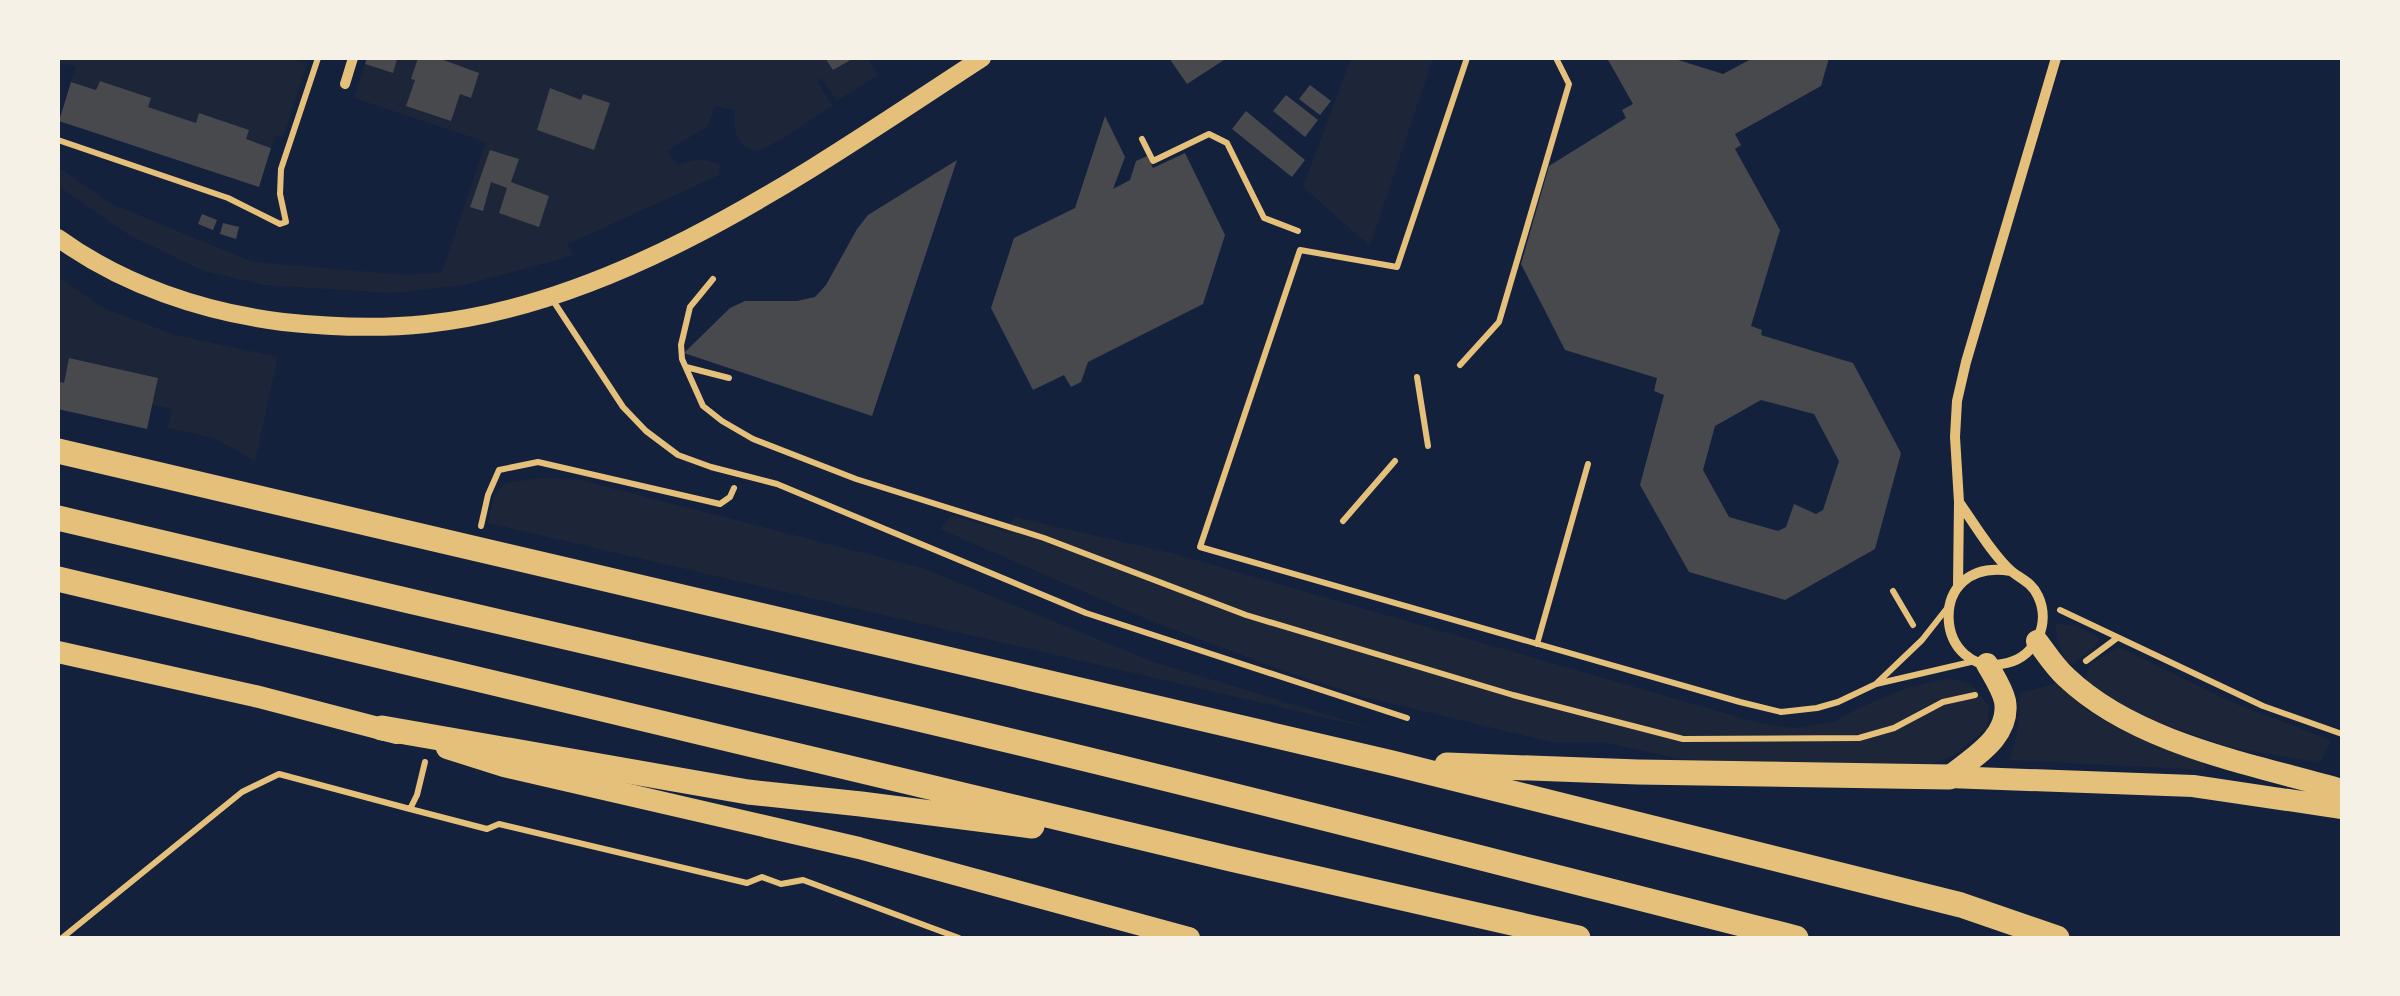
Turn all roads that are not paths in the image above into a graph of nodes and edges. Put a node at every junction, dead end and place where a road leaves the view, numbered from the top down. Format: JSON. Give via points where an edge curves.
{"nodes":[{"id":1,"x":353,"y":58,"type":"edge"},
{"id":2,"x":982,"y":58,"type":"edge"},
{"id":3,"x":1467,"y":58,"type":"edge"},
{"id":4,"x":2056,"y":58,"type":"edge"},
{"id":5,"x":345,"y":84,"type":"dead end"},
{"id":6,"x":58,"y":238,"type":"edge"},
{"id":7,"x":550,"y":296,"type":"junction"},
{"id":8,"x":58,"y":451,"type":"edge"},
{"id":9,"x":1588,"y":464,"type":"dead end"},
{"id":10,"x":1959,"y":502,"type":"junction"},
{"id":11,"x":58,"y":518,"type":"edge"},
{"id":12,"x":2011,"y":571,"type":"junction"},
{"id":13,"x":58,"y":579,"type":"edge"},
{"id":14,"x":1958,"y":586,"type":"junction"},
{"id":15,"x":1948,"y":607,"type":"junction"},
{"id":16,"x":2037,"y":641,"type":"junction"},
{"id":17,"x":1537,"y":644,"type":"junction"},
{"id":18,"x":58,"y":652,"type":"edge"},
{"id":19,"x":1981,"y":662,"type":"junction"},
{"id":20,"x":1876,"y":684,"type":"junction"},
{"id":21,"x":1407,"y":718,"type":"dead end"},
{"id":22,"x":382,"y":728,"type":"junction"},
{"id":23,"x":1392,"y":763,"type":"junction"},
{"id":24,"x":1949,"y":776,"type":"junction"},
{"id":25,"x":2342,"y":790,"type":"edge"},
{"id":26,"x":2342,"y":808,"type":"edge"},
{"id":27,"x":1171,"y":844,"type":"junction"},
{"id":28,"x":1189,"y":938,"type":"edge"},
{"id":29,"x":1578,"y":938,"type":"edge"},
{"id":30,"x":1796,"y":938,"type":"edge"},
{"id":31,"x":2057,"y":938,"type":"edge"}],
"edges":[{"from":1,"to":5,"type":"street"},
{"from":2,"to":7,"type":"street","via":[[734,214]]},
{"from":3,"to":17,"type":"lane","via":[[1397,267],[1300,250],[1200,547]]},
{"from":4,"to":10,"type":"street","via":[[1957,401]]},
{"from":6,"to":7,"type":"street","via":[[101,266],[182,300],[301,324],[426,324]]},
{"from":7,"to":21,"type":"lane","via":[[623,407],[678,455],[778,484],[1086,613]]},
{"from":8,"to":23,"type":"highway"},
{"from":9,"to":17,"type":"lane"},
{"from":10,"to":12,"type":"street"},
{"from":10,"to":14,"type":"street"},
{"from":11,"to":30,"type":"highway","via":[[909,717]]},
{"from":12,"to":14,"type":"street","via":[[1982,570]]},
{"from":12,"to":16,"type":"street","via":[[2032,585],[2042,608]]},
{"from":13,"to":27,"type":"highway"},
{"from":14,"to":15,"type":"street"},
{"from":15,"to":19,"type":"street","via":[[1952,639]]},
{"from":15,"to":20,"type":"lane"},
{"from":16,"to":19,"type":"street","via":[[2016,660]]},
{"from":16,"to":25,"type":"main road","via":[[2082,691],[2138,724],[2198,749]]},
{"from":17,"to":20,"type":"lane","via":[[1780,712],[1838,702]]},
{"from":18,"to":22,"type":"main road"},
{"from":19,"to":20,"type":"lane"},
{"from":19,"to":24,"type":"main road","via":[[2004,700],[2004,718],[1996,738]]},
{"from":22,"to":27,"type":"highway","via":[[748,792]]},
{"from":22,"to":28,"type":"main road","via":[[504,766],[860,848]]},
{"from":23,"to":24,"type":"highway"},
{"from":23,"to":31,"type":"highway","via":[[1961,905]]},
{"from":24,"to":26,"type":"main road","via":[[2194,786]]},
{"from":27,"to":29,"type":"highway"}]}
